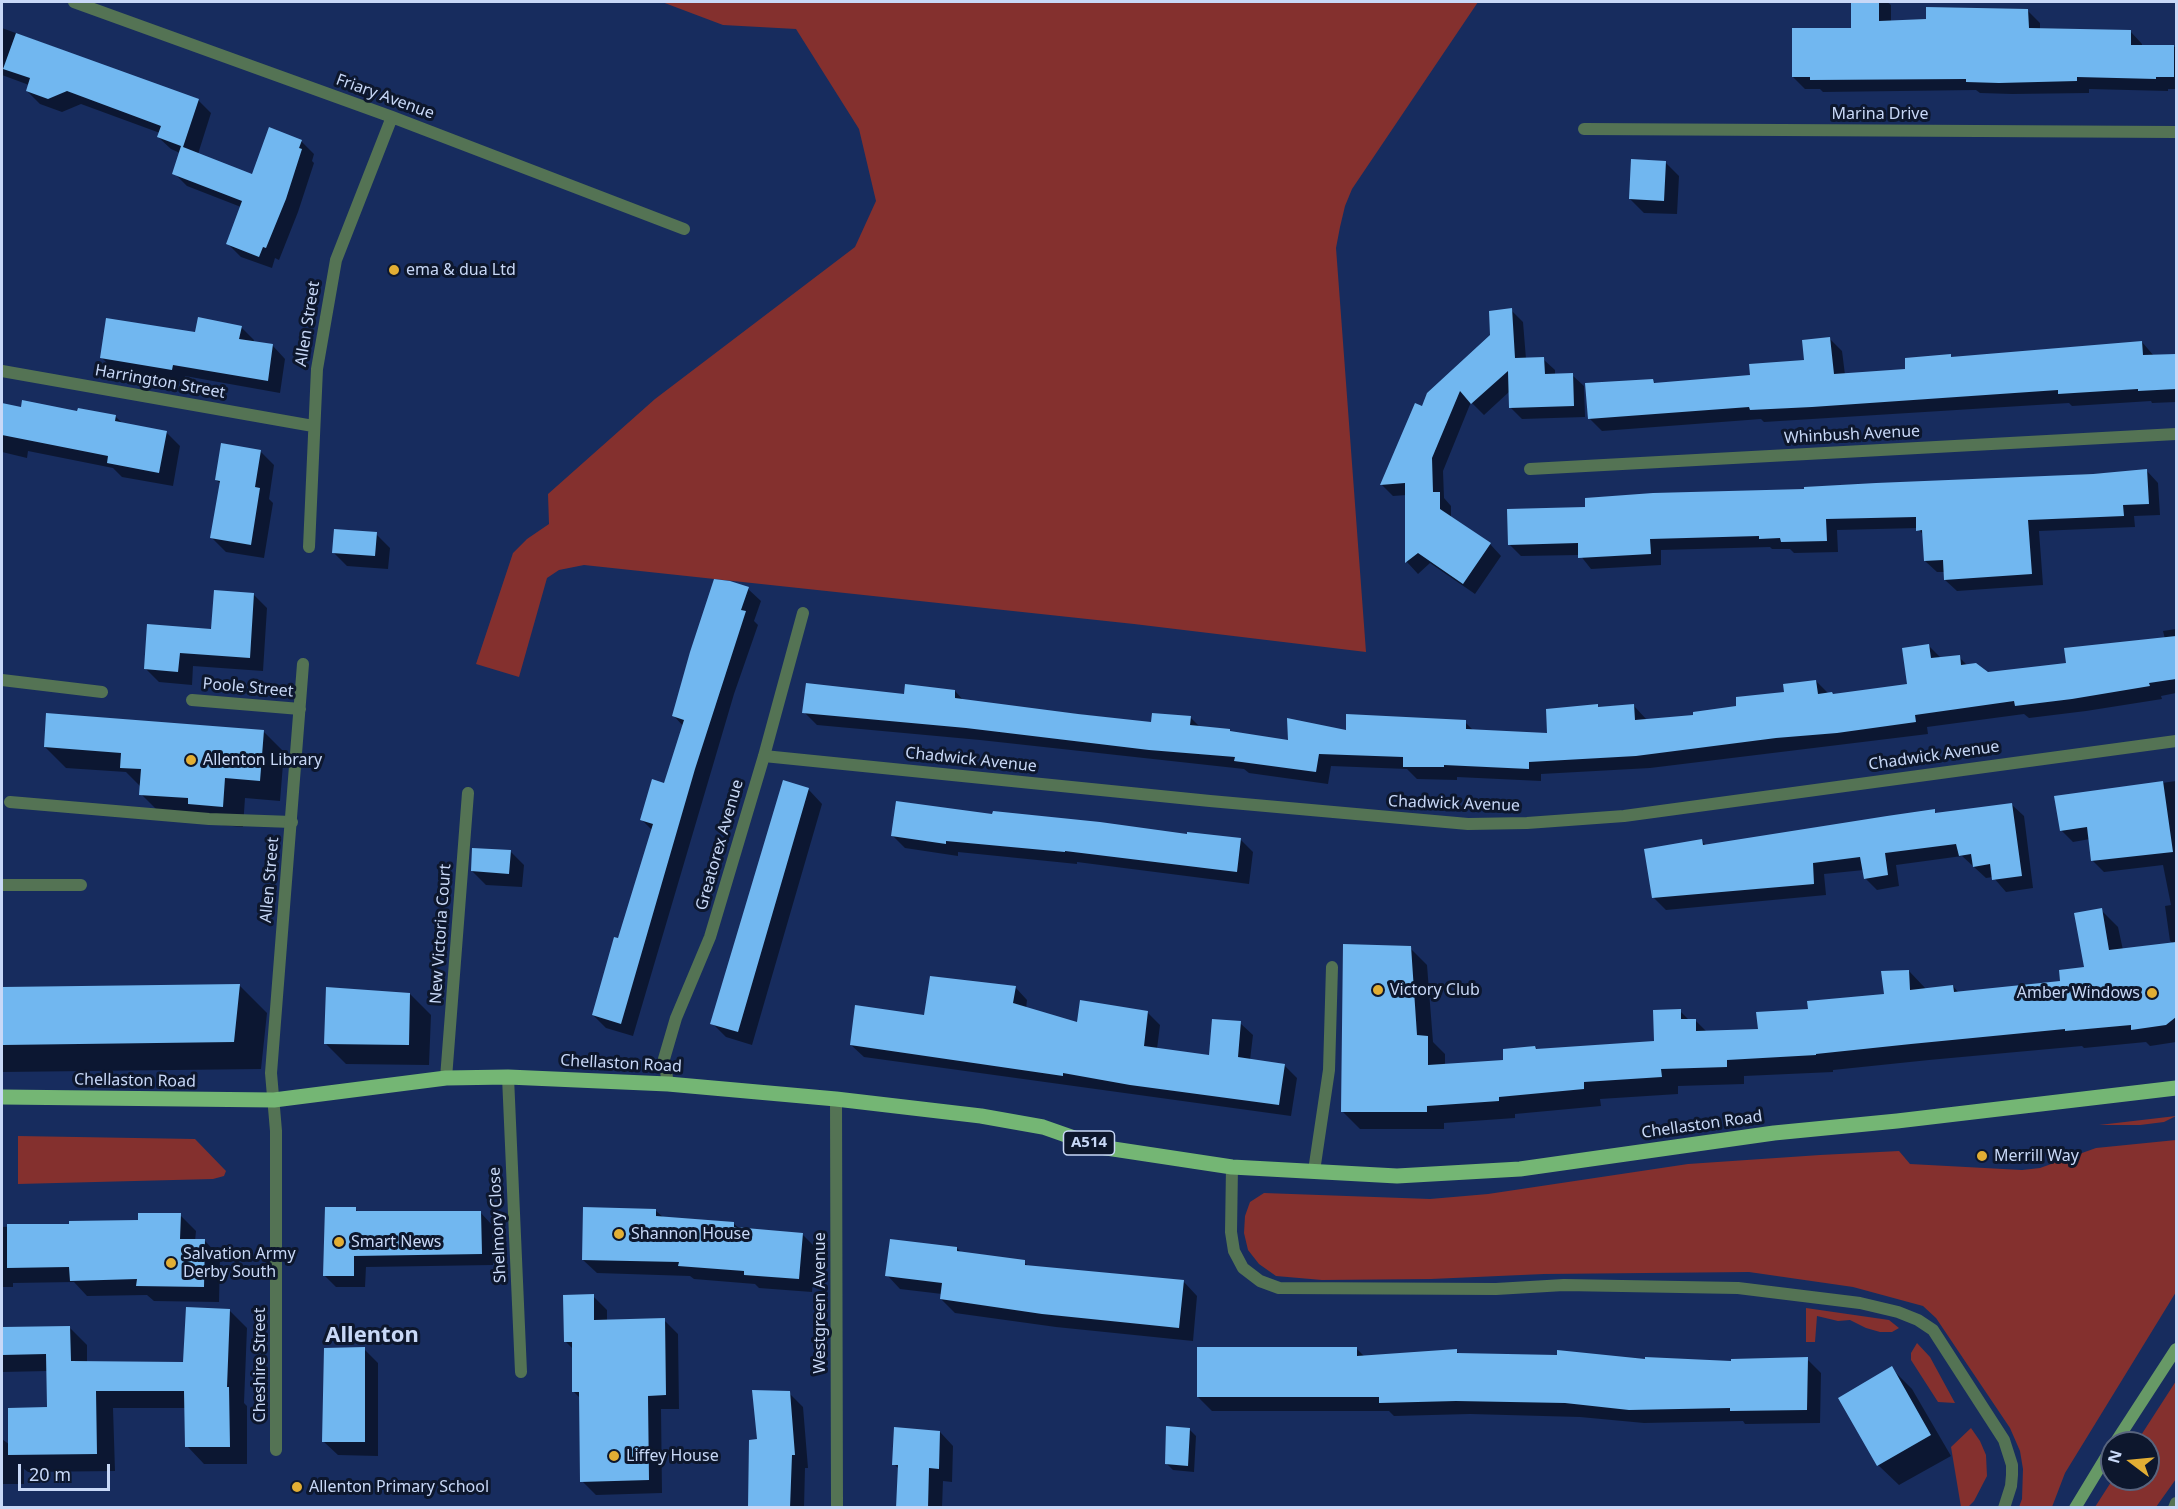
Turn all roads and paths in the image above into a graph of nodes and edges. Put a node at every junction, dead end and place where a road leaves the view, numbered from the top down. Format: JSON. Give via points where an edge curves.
{"nodes":[{"id":1,"x":74,"y":2,"type":"edge"},
{"id":2,"x":392,"y":117,"type":"junction"},
{"id":3,"x":1584,"y":129,"type":"dead end"},
{"id":4,"x":2176,"y":132,"type":"edge"},
{"id":5,"x":684,"y":229,"type":"dead end"},
{"id":6,"x":2,"y":371,"type":"edge"},
{"id":7,"x":313,"y":426,"type":"junction"},
{"id":8,"x":2176,"y":434,"type":"edge"},
{"id":9,"x":1530,"y":469,"type":"dead end"},
{"id":10,"x":309,"y":547,"type":"dead end"},
{"id":11,"x":803,"y":613,"type":"dead end"},
{"id":12,"x":303,"y":664,"type":"dead end"},
{"id":13,"x":2,"y":680,"type":"edge"},
{"id":14,"x":102,"y":692,"type":"dead end"},
{"id":15,"x":192,"y":700,"type":"dead end"},
{"id":16,"x":300,"y":709,"type":"junction"},
{"id":17,"x":2176,"y":741,"type":"edge"},
{"id":18,"x":764,"y":756,"type":"junction"},
{"id":19,"x":468,"y":793,"type":"dead end"},
{"id":20,"x":10,"y":802,"type":"dead end"},
{"id":21,"x":292,"y":822,"type":"junction"},
{"id":22,"x":2,"y":885,"type":"edge"},
{"id":23,"x":81,"y":885,"type":"dead end"},
{"id":24,"x":1332,"y":967,"type":"dead end"},
{"id":25,"x":508,"y":1077,"type":"junction"},
{"id":26,"x":446,"y":1078,"type":"junction"},
{"id":27,"x":668,"y":1084,"type":"junction"},
{"id":28,"x":2176,"y":1088,"type":"edge"},
{"id":29,"x":2,"y":1097,"type":"edge"},
{"id":30,"x":836,"y":1099,"type":"junction"},
{"id":31,"x":274,"y":1100,"type":"junction"},
{"id":32,"x":1232,"y":1167,"type":"junction"},
{"id":33,"x":1314,"y":1171,"type":"junction"},
{"id":34,"x":2176,"y":1349,"type":"edge"},
{"id":35,"x":521,"y":1372,"type":"dead end"},
{"id":36,"x":2123,"y":1431,"type":"edge"},
{"id":37,"x":276,"y":1450,"type":"dead end"},
{"id":38,"x":2100,"y":1467,"type":"edge"},
{"id":39,"x":2176,"y":1503,"type":"edge"},
{"id":40,"x":837,"y":1508,"type":"edge"},
{"id":41,"x":2004,"y":1508,"type":"edge"},
{"id":42,"x":2075,"y":1508,"type":"edge"},
{"id":43,"x":2174,"y":1508,"type":"edge"}],
"edges":[{"from":1,"to":2,"type":"street","name":"Friary Avenue"},
{"from":2,"to":5,"type":"street","name":"Friary Avenue"},
{"from":2,"to":7,"type":"street","name":"Allen Street","via":[[336,261],[317,369]]},
{"from":3,"to":4,"type":"street","name":"Marina Drive"},
{"from":6,"to":7,"type":"street","name":"Harrington Street"},
{"from":7,"to":10,"type":"street","name":"Allen Street"},
{"from":8,"to":9,"type":"street","name":"Whinbush Avenue"},
{"from":11,"to":18,"type":"street","name":"Greatorex Avenue"},
{"from":12,"to":16,"type":"street","name":"Allen Street"},
{"from":13,"to":14,"type":"street"},
{"from":15,"to":16,"type":"street","name":"Poole Street"},
{"from":16,"to":21,"type":"street","name":"Allen Street"},
{"from":17,"to":18,"type":"street","name":"Chadwick Avenue","via":[[1624,816],[1527,824],[1468,824]]},
{"from":18,"to":27,"type":"street","name":"Greatorex Avenue","via":[[710,937],[676,1018],[664,1059]]},
{"from":19,"to":26,"type":"street","name":"New Victoria Court"},
{"from":20,"to":21,"type":"street"},
{"from":21,"to":31,"type":"street","name":"Allen Street","via":[[271,1073]]},
{"from":22,"to":23,"type":"street"},
{"from":24,"to":33,"type":"street","via":[[1329,1070]]},
{"from":25,"to":26,"type":"main road","name":"Chellaston Road","number":"A514"},
{"from":25,"to":27,"type":"main road","name":"Chellaston Road","number":"A514"},
{"from":25,"to":35,"type":"street","name":"Shelmory Close"},
{"from":26,"to":31,"type":"main road","name":"Chellaston Road","number":"A514"},
{"from":27,"to":30,"type":"main road","name":"Chellaston Road","number":"A514"},
{"from":28,"to":33,"type":"main road","name":"Chellaston Road","number":"A514","via":[[1774,1133],[1520,1169],[1397,1176]]},
{"from":29,"to":31,"type":"main road","name":"Chellaston Road","number":"A514"},
{"from":30,"to":32,"type":"main road","name":"Chellaston Road","number":"A514","via":[[1043,1126],[1100,1147]]},
{"from":30,"to":40,"type":"street","name":"Westgreen Avenue"},
{"from":31,"to":37,"type":"street","name":"Cheshire Street"},
{"from":32,"to":33,"type":"main road","name":"Chellaston Road","number":"A514"},
{"from":32,"to":41,"type":"street","via":[[1234,1251],[1243,1268],[1260,1281],[1279,1288],[1738,1288],[1860,1303],[1918,1320],[1933,1330],[2004,1440],[2012,1465]]},
{"from":34,"to":36,"type":"street"},
{"from":38,"to":42,"type":"street"},
{"from":39,"to":43,"type":"street"}]}
